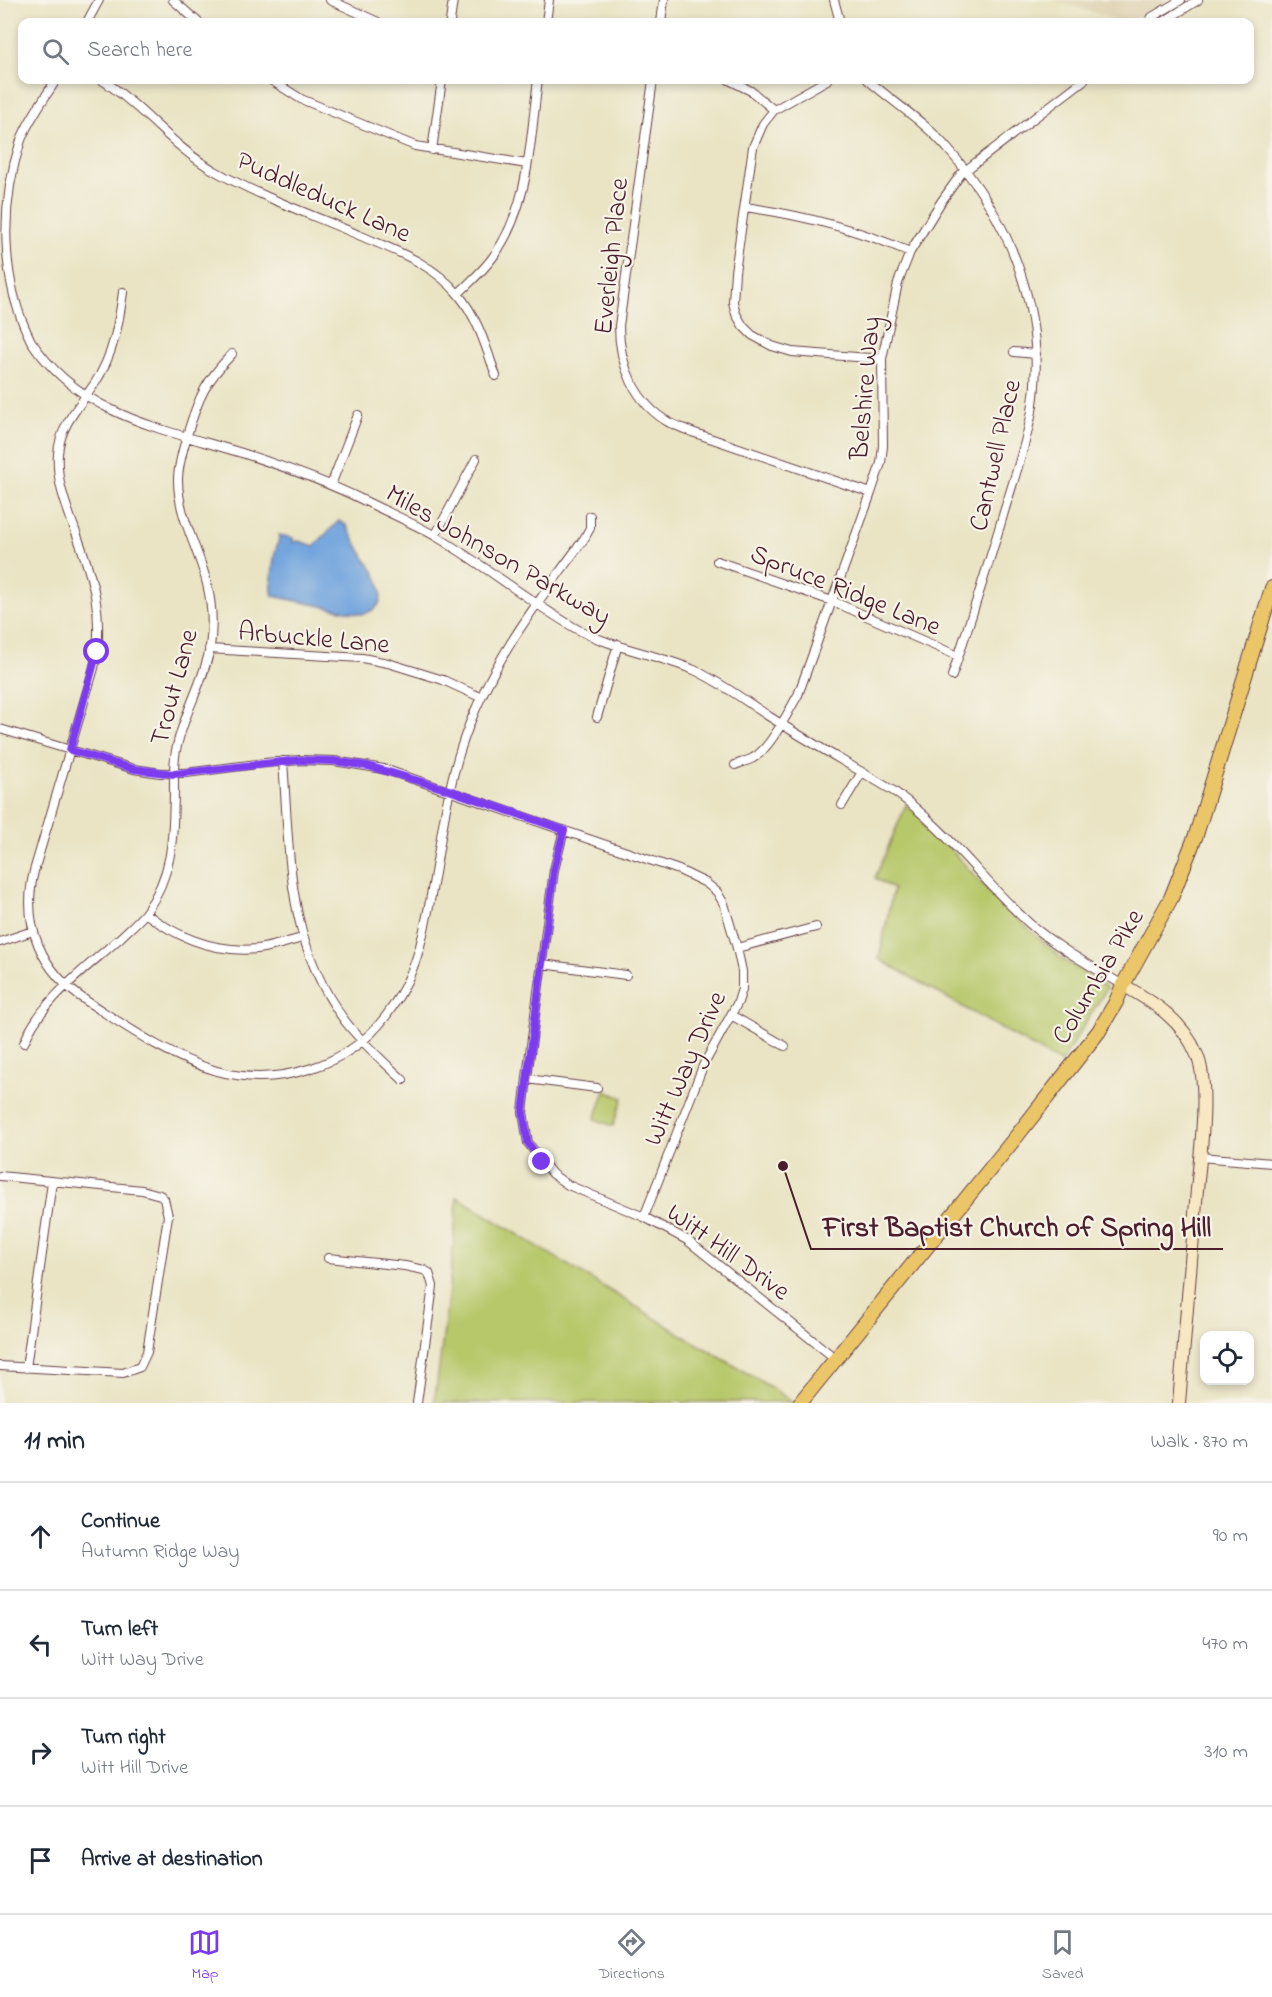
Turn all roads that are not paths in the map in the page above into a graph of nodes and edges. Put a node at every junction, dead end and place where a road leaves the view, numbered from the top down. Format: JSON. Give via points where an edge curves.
{"nodes":[{"id":1,"x":99,"y":0,"type":"edge"},
{"id":2,"x":173,"y":0,"type":"edge"},
{"id":3,"x":330,"y":0,"type":"edge"},
{"id":4,"x":453,"y":0,"type":"edge"},
{"id":5,"x":549,"y":0,"type":"edge"},
{"id":6,"x":664,"y":0,"type":"edge"},
{"id":7,"x":834,"y":0,"type":"edge"},
{"id":8,"x":1181,"y":0,"type":"edge"},
{"id":9,"x":1198,"y":0,"type":"edge"},
{"id":10,"x":89,"y":18,"type":"edge"},
{"id":11,"x":193,"y":18,"type":"edge"},
{"id":12,"x":369,"y":18,"type":"edge"},
{"id":13,"x":451,"y":18,"type":"edge"},
{"id":14,"x":547,"y":18,"type":"edge"},
{"id":15,"x":662,"y":18,"type":"edge"},
{"id":16,"x":839,"y":18,"type":"edge"},
{"id":17,"x":1151,"y":18,"type":"edge"},
{"id":18,"x":1169,"y":18,"type":"edge"},
{"id":19,"x":54,"y":84,"type":"edge"},
{"id":20,"x":108,"y":84,"type":"edge"},
{"id":21,"x":278,"y":84,"type":"edge"},
{"id":22,"x":441,"y":84,"type":"edge"},
{"id":23,"x":537,"y":84,"type":"edge"},
{"id":24,"x":652,"y":84,"type":"edge"},
{"id":25,"x":737,"y":84,"type":"edge"},
{"id":26,"x":819,"y":84,"type":"edge"},
{"id":27,"x":873,"y":84,"type":"edge"},
{"id":28,"x":1079,"y":84,"type":"edge"},
{"id":29,"x":774,"y":110,"type":"junction"},
{"id":30,"x":432,"y":150,"type":"junction"},
{"id":31,"x":527,"y":164,"type":"junction"},
{"id":32,"x":966,"y":171,"type":"junction"},
{"id":33,"x":745,"y":207,"type":"junction"},
{"id":34,"x":910,"y":252,"type":"junction"},
{"id":35,"x":123,"y":292,"type":"dead end"},
{"id":36,"x":4,"y":293,"type":"edge"},
{"id":37,"x":458,"y":294,"type":"junction"},
{"id":38,"x":1014,"y":352,"type":"dead end"},
{"id":39,"x":232,"y":354,"type":"dead end"},
{"id":40,"x":1036,"y":354,"type":"junction"},
{"id":41,"x":882,"y":359,"type":"junction"},
{"id":42,"x":496,"y":376,"type":"dead end"},
{"id":43,"x":85,"y":396,"type":"junction"},
{"id":44,"x":358,"y":415,"type":"dead end"},
{"id":45,"x":187,"y":437,"type":"junction"},
{"id":46,"x":477,"y":459,"type":"dead end"},
{"id":47,"x":331,"y":485,"type":"junction"},
{"id":48,"x":871,"y":493,"type":"junction"},
{"id":49,"x":590,"y":516,"type":"dead end"},
{"id":50,"x":435,"y":536,"type":"junction"},
{"id":51,"x":717,"y":561,"type":"dead end"},
{"id":52,"x":1272,"y":588,"type":"edge"},
{"id":53,"x":832,"y":601,"type":"junction"},
{"id":54,"x":536,"y":603,"type":"junction"},
{"id":55,"x":618,"y":644,"type":"junction"},
{"id":56,"x":209,"y":649,"type":"junction"},
{"id":57,"x":958,"y":656,"type":"junction"},
{"id":58,"x":952,"y":676,"type":"dead end"},
{"id":59,"x":480,"y":697,"type":"junction"},
{"id":60,"x":597,"y":717,"type":"dead end"},
{"id":61,"x":781,"y":724,"type":"junction"},
{"id":62,"x":0,"y":729,"type":"edge"},
{"id":63,"x":70,"y":750,"type":"junction"},
{"id":64,"x":283,"y":761,"type":"junction"},
{"id":65,"x":735,"y":765,"type":"dead end"},
{"id":66,"x":861,"y":772,"type":"junction"},
{"id":67,"x":174,"y":774,"type":"junction"},
{"id":68,"x":449,"y":790,"type":"junction"},
{"id":69,"x":842,"y":805,"type":"dead end"},
{"id":70,"x":564,"y":830,"type":"junction"},
{"id":71,"x":145,"y":913,"type":"junction"},
{"id":72,"x":816,"y":927,"type":"dead end"},
{"id":73,"x":33,"y":931,"type":"junction"},
{"id":74,"x":302,"y":939,"type":"junction"},
{"id":75,"x":0,"y":942,"type":"edge"},
{"id":76,"x":737,"y":948,"type":"junction"},
{"id":77,"x":542,"y":964,"type":"junction"},
{"id":78,"x":626,"y":975,"type":"dead end"},
{"id":79,"x":1123,"y":985,"type":"junction"},
{"id":80,"x":66,"y":986,"type":"junction"},
{"id":81,"x":731,"y":1015,"type":"junction"},
{"id":82,"x":361,"y":1040,"type":"junction"},
{"id":83,"x":24,"y":1043,"type":"dead end"},
{"id":84,"x":785,"y":1046,"type":"dead end"},
{"id":85,"x":527,"y":1079,"type":"junction"},
{"id":86,"x":403,"y":1080,"type":"dead end"},
{"id":87,"x":597,"y":1088,"type":"dead end"},
{"id":88,"x":1200,"y":1157,"type":"junction"},
{"id":89,"x":1272,"y":1163,"type":"edge"},
{"id":90,"x":0,"y":1176,"type":"edge"},
{"id":91,"x":52,"y":1182,"type":"junction"},
{"id":92,"x":644,"y":1216,"type":"junction"},
{"id":93,"x":328,"y":1258,"type":"dead end"},
{"id":94,"x":836,"y":1359,"type":"junction"},
{"id":95,"x":0,"y":1366,"type":"edge"},
{"id":96,"x":26,"y":1368,"type":"junction"},
{"id":97,"x":417,"y":1403,"type":"edge"},
{"id":98,"x":800,"y":1403,"type":"edge"},
{"id":99,"x":1179,"y":1403,"type":"edge"}],
"edges":[{"from":1,"to":10,"type":"street"},
{"from":2,"to":11,"type":"street"},
{"from":3,"to":12,"type":"street"},
{"from":4,"to":13,"type":"street"},
{"from":5,"to":14,"type":"street"},
{"from":6,"to":15,"type":"street"},
{"from":7,"to":16,"type":"street"},
{"from":8,"to":17,"type":"street"},
{"from":9,"to":18,"type":"street"},
{"from":19,"to":36,"type":"street","name":"Miles Johnson Parkway","via":[[21,137],[6,184],[0,239]]},
{"from":20,"to":37,"type":"street","name":"Puddleduck Lane","via":[[201,162],[252,189],[413,258]]},
{"from":21,"to":30,"type":"street","via":[[301,99]]},
{"from":22,"to":30,"type":"street"},
{"from":23,"to":31,"type":"street"},
{"from":24,"to":48,"type":"street","name":"Everleigh Place","via":[[620,326],[621,355],[632,386],[669,422]]},
{"from":25,"to":29,"type":"street"},
{"from":26,"to":29,"type":"street"},
{"from":27,"to":32,"type":"street","name":"Cantwell Place","via":[[929,130]]},
{"from":28,"to":32,"type":"street","name":"Belshire Way"},
{"from":29,"to":33,"type":"street","via":[[753,147]]},
{"from":30,"to":31,"type":"street"},
{"from":31,"to":37,"type":"street","via":[[522,198],[510,229],[492,258]]},
{"from":32,"to":34,"type":"street","name":"Belshire Way"},
{"from":32,"to":40,"type":"street","name":"Cantwell Place","via":[[1012,248],[1032,312]]},
{"from":33,"to":34,"type":"street","via":[[816,219]]},
{"from":33,"to":41,"type":"street","via":[[734,302],[736,314],[752,336],[792,352]]},
{"from":34,"to":41,"type":"street","name":"Belshire Way","via":[[898,283]]},
{"from":35,"to":43,"type":"street","via":[[107,359]]},
{"from":36,"to":43,"type":"street","name":"Miles Johnson Parkway","via":[[30,340],[61,376]]},
{"from":37,"to":42,"type":"street","name":"Puddleduck Lane","via":[[482,334]]},
{"from":38,"to":40,"type":"street"},
{"from":39,"to":45,"type":"street","name":"Trout Lane","via":[[206,383]]},
{"from":40,"to":57,"type":"street","name":"Cantwell Place","via":[[1032,411],[1024,442],[984,582]]},
{"from":41,"to":48,"type":"street","name":"Belshire Way","via":[[883,446]]},
{"from":43,"to":45,"type":"street","name":"Miles Johnson Parkway","via":[[125,417]]},
{"from":43,"to":63,"type":"street","via":[[66,423],[58,453],[58,474],[93,581],[99,621],[94,668]]},
{"from":44,"to":47,"type":"street"},
{"from":45,"to":47,"type":"street","name":"Miles Johnson Parkway"},
{"from":45,"to":56,"type":"street","name":"Trout Lane","via":[[178,472],[179,495],[209,592]]},
{"from":46,"to":50,"type":"street"},
{"from":47,"to":50,"type":"street","name":"Miles Johnson Parkway"},
{"from":48,"to":53,"type":"street","name":"Belshire Way"},
{"from":49,"to":54,"type":"street","via":[[590,528],[584,539]]},
{"from":50,"to":54,"type":"street","name":"Miles Johnson Parkway"},
{"from":51,"to":53,"type":"street","name":"Spruce Ridge Lane"},
{"from":52,"to":79,"type":"main road","name":"Columbia Pike","via":[[1196,835],[1171,898]]},
{"from":53,"to":57,"type":"street","name":"Spruce Ridge Lane"},
{"from":53,"to":61,"type":"street","name":"Belshire Way","via":[[804,679]]},
{"from":54,"to":55,"type":"street","name":"Miles Johnson Parkway","via":[[584,632]]},
{"from":54,"to":59,"type":"street"},
{"from":55,"to":60,"type":"street"},
{"from":55,"to":61,"type":"street","name":"Miles Johnson Parkway","via":[[698,671]]},
{"from":56,"to":59,"type":"street","name":"Arbuckle Lane","via":[[362,658],[442,680]]},
{"from":56,"to":67,"type":"street","name":"Trout Lane","via":[[179,738]]},
{"from":57,"to":58,"type":"street","name":"Cantwell Place"},
{"from":59,"to":68,"type":"street"},
{"from":61,"to":65,"type":"street","name":"Belshire Way","via":[[755,757]]},
{"from":61,"to":66,"type":"street","name":"Miles Johnson Parkway"},
{"from":62,"to":63,"type":"street","name":"Witt Way Drive"},
{"from":63,"to":67,"type":"street","name":"Witt Way Drive","via":[[134,769]]},
{"from":63,"to":73,"type":"street","via":[[31,883]]},
{"from":64,"to":67,"type":"street","name":"Witt Way Drive"},
{"from":64,"to":68,"type":"street","name":"Witt Way Drive","via":[[368,766]]},
{"from":64,"to":74,"type":"street","via":[[293,895]]},
{"from":66,"to":69,"type":"street"},
{"from":66,"to":79,"type":"street","name":"Miles Johnson Parkway","via":[[918,808],[1031,924]]},
{"from":67,"to":71,"type":"street","name":"Trout Lane","via":[[172,852],[159,890]]},
{"from":68,"to":70,"type":"street","name":"Witt Way Drive"},
{"from":68,"to":82,"type":"street","via":[[422,939],[405,987],[386,1017]]},
{"from":70,"to":76,"type":"street","name":"Witt Way Drive","via":[[706,883],[724,904]]},
{"from":70,"to":77,"type":"street","name":"Witt Hill Drive","via":[[554,870]]},
{"from":71,"to":74,"type":"street","via":[[172,931],[206,945],[260,949]]},
{"from":71,"to":80,"type":"street","name":"Trout Lane"},
{"from":72,"to":76,"type":"street"},
{"from":73,"to":75,"type":"street"},
{"from":73,"to":80,"type":"street","via":[[50,967]]},
{"from":74,"to":82,"type":"street","via":[[326,993]]},
{"from":76,"to":81,"type":"street","name":"Witt Way Drive","via":[[743,979],[741,996]]},
{"from":77,"to":78,"type":"street"},
{"from":77,"to":85,"type":"street","name":"Witt Hill Drive"},
{"from":79,"to":88,"type":"main road","via":[[1168,1014],[1197,1054],[1203,1080]]},
{"from":79,"to":94,"type":"main road","name":"Columbia Pike","via":[[1099,1030]]},
{"from":80,"to":82,"type":"street","via":[[161,1046],[198,1065],[235,1075],[265,1077],[308,1070]]},
{"from":80,"to":83,"type":"street","name":"Trout Lane","via":[[39,1015]]},
{"from":81,"to":84,"type":"street"},
{"from":81,"to":92,"type":"street","name":"Witt Way Drive","via":[[702,1066]]},
{"from":82,"to":86,"type":"street"},
{"from":85,"to":87,"type":"street"},
{"from":85,"to":92,"type":"street","name":"Witt Hill Drive","via":[[523,1112],[528,1143],[552,1174],[568,1185]]},
{"from":88,"to":89,"type":"street"},
{"from":88,"to":99,"type":"main road"},
{"from":90,"to":91,"type":"street"},
{"from":91,"to":96,"type":"street"},
{"from":91,"to":96,"type":"street","via":[[153,1192],[164,1199],[168,1216],[147,1352],[140,1367],[123,1373]]},
{"from":92,"to":94,"type":"street","name":"Witt Hill Drive","via":[[687,1240]]},
{"from":93,"to":97,"type":"street","via":[[405,1266],[429,1273],[433,1286]]},
{"from":94,"to":98,"type":"main road","name":"Columbia Pike"},
{"from":95,"to":96,"type":"street"}]}
